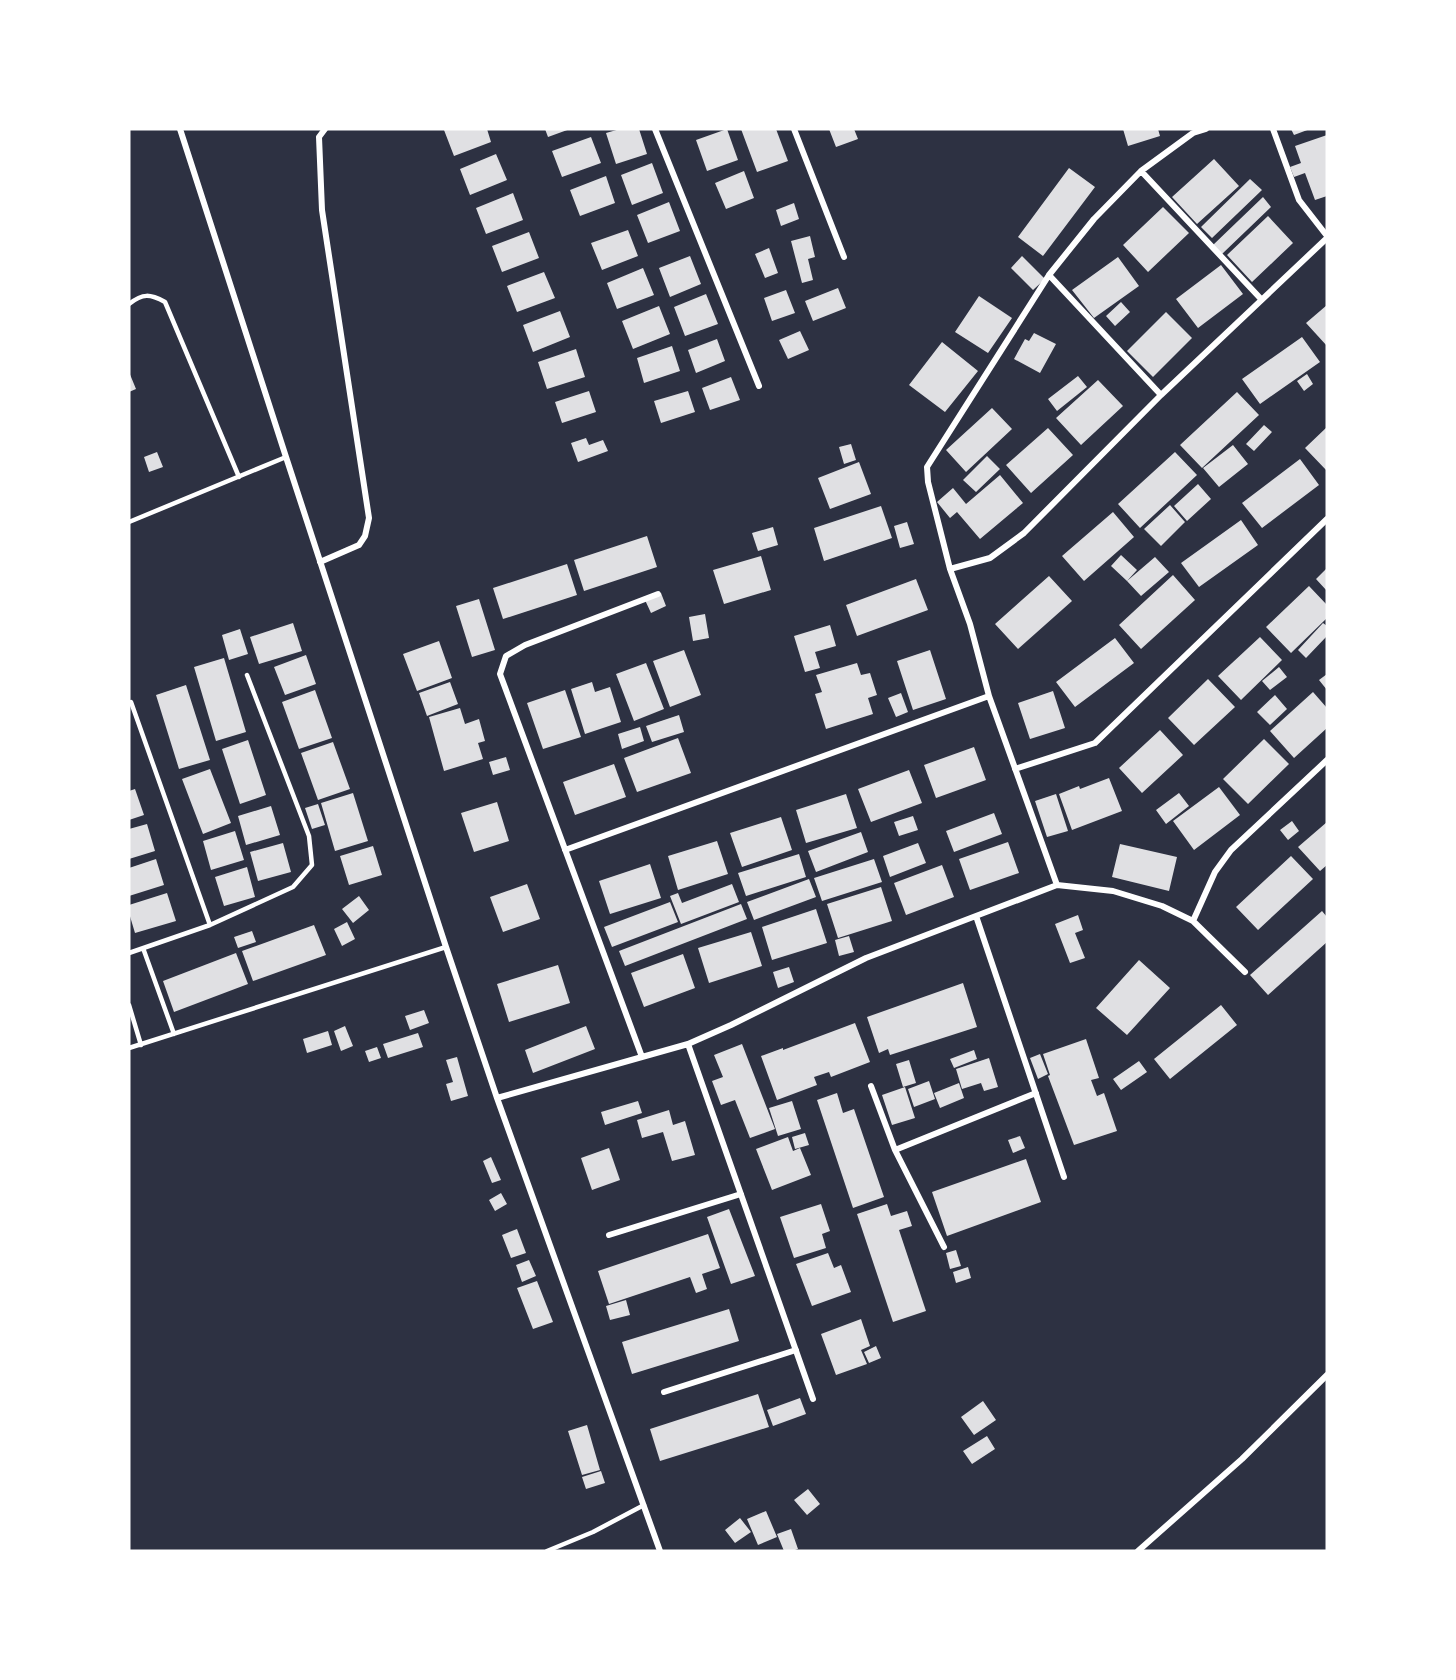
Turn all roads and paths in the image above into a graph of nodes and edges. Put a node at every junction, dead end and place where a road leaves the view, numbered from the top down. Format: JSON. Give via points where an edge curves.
{"nodes":[{"id":1,"x":180,"y":129,"type":"edge"},
{"id":2,"x":325,"y":129,"type":"edge"},
{"id":3,"x":655,"y":129,"type":"edge"},
{"id":4,"x":794,"y":129,"type":"edge"},
{"id":5,"x":1206,"y":129,"type":"edge"},
{"id":6,"x":1273,"y":129,"type":"edge"},
{"id":7,"x":1141,"y":171,"type":"junction"},
{"id":8,"x":1327,"y":237,"type":"edge"},
{"id":9,"x":844,"y":257,"type":"dead end"},
{"id":10,"x":1049,"y":275,"type":"junction"},
{"id":11,"x":1261,"y":299,"type":"junction"},
{"id":12,"x":129,"y":304,"type":"edge"},
{"id":13,"x":759,"y":386,"type":"dead end"},
{"id":14,"x":1161,"y":395,"type":"junction"},
{"id":15,"x":286,"y":457,"type":"junction"},
{"id":16,"x":239,"y":477,"type":"junction"},
{"id":17,"x":1327,"y":519,"type":"edge"},
{"id":18,"x":129,"y":522,"type":"edge"},
{"id":19,"x":320,"y":562,"type":"junction"},
{"id":20,"x":950,"y":569,"type":"junction"},
{"id":21,"x":658,"y":594,"type":"dead end"},
{"id":22,"x":247,"y":675,"type":"dead end"},
{"id":23,"x":989,"y":696,"type":"junction"},
{"id":24,"x":131,"y":702,"type":"dead end"},
{"id":25,"x":1327,"y":760,"type":"edge"},
{"id":26,"x":1016,"y":769,"type":"junction"},
{"id":27,"x":565,"y":850,"type":"junction"},
{"id":28,"x":1057,"y":885,"type":"junction"},
{"id":29,"x":976,"y":916,"type":"junction"},
{"id":30,"x":1193,"y":921,"type":"junction"},
{"id":31,"x":210,"y":925,"type":"junction"},
{"id":32,"x":446,"y":947,"type":"junction"},
{"id":33,"x":143,"y":948,"type":"junction"},
{"id":34,"x":129,"y":953,"type":"edge"},
{"id":35,"x":1245,"y":972,"type":"dead end"},
{"id":36,"x":129,"y":1005,"type":"edge"},
{"id":37,"x":174,"y":1034,"type":"junction"},
{"id":38,"x":688,"y":1044,"type":"junction"},
{"id":39,"x":141,"y":1045,"type":"junction"},
{"id":40,"x":129,"y":1048,"type":"edge"},
{"id":41,"x":642,"y":1057,"type":"junction"},
{"id":42,"x":871,"y":1086,"type":"dead end"},
{"id":43,"x":1036,"y":1093,"type":"junction"},
{"id":44,"x":497,"y":1098,"type":"junction"},
{"id":45,"x":895,"y":1150,"type":"junction"},
{"id":46,"x":1064,"y":1177,"type":"dead end"},
{"id":47,"x":741,"y":1194,"type":"junction"},
{"id":48,"x":609,"y":1235,"type":"dead end"},
{"id":49,"x":944,"y":1247,"type":"dead end"},
{"id":50,"x":796,"y":1350,"type":"junction"},
{"id":51,"x":1327,"y":1375,"type":"edge"},
{"id":52,"x":663,"y":1392,"type":"dead end"},
{"id":53,"x":813,"y":1399,"type":"dead end"},
{"id":54,"x":644,"y":1505,"type":"junction"},
{"id":55,"x":546,"y":1551,"type":"edge"},
{"id":56,"x":660,"y":1551,"type":"edge"},
{"id":57,"x":1138,"y":1551,"type":"edge"}],
"edges":[{"from":1,"to":15,"type":"street"},
{"from":2,"to":19,"type":"street","via":[[319,137],[322,210],[369,518],[359,545]]},
{"from":3,"to":13,"type":"street"},
{"from":4,"to":9,"type":"street"},
{"from":5,"to":7,"type":"street","via":[[1193,133]]},
{"from":6,"to":8,"type":"street","via":[[1299,200]]},
{"from":7,"to":10,"type":"street","via":[[1094,219]]},
{"from":7,"to":11,"type":"street"},
{"from":8,"to":11,"type":"street"},
{"from":10,"to":14,"type":"street"},
{"from":10,"to":20,"type":"street","via":[[927,467]]},
{"from":11,"to":14,"type":"street"},
{"from":12,"to":16,"type":"lane","via":[[138,297],[153,295],[165,302]]},
{"from":14,"to":20,"type":"street","via":[[1024,533],[990,558]]},
{"from":15,"to":16,"type":"lane"},
{"from":15,"to":19,"type":"street"},
{"from":16,"to":18,"type":"lane"},
{"from":17,"to":26,"type":"street","via":[[1095,743]]},
{"from":19,"to":32,"type":"street"},
{"from":20,"to":23,"type":"street"},
{"from":21,"to":27,"type":"street","via":[[525,645],[506,656],[500,674]]},
{"from":22,"to":31,"type":"lane","via":[[309,836],[312,865],[293,886]]},
{"from":23,"to":26,"type":"street"},
{"from":23,"to":27,"type":"street"},
{"from":24,"to":31,"type":"lane"},
{"from":25,"to":30,"type":"street","via":[[1231,850],[1215,872]]},
{"from":26,"to":28,"type":"street"},
{"from":27,"to":41,"type":"street"},
{"from":28,"to":29,"type":"street"},
{"from":28,"to":30,"type":"street","via":[[1113,891],[1162,906]]},
{"from":29,"to":38,"type":"street","via":[[866,958]]},
{"from":29,"to":43,"type":"street"},
{"from":30,"to":35,"type":"street"},
{"from":31,"to":33,"type":"lane"},
{"from":32,"to":37,"type":"lane"},
{"from":32,"to":44,"type":"street"},
{"from":33,"to":34,"type":"lane"},
{"from":33,"to":37,"type":"lane"},
{"from":36,"to":39,"type":"lane"},
{"from":37,"to":39,"type":"lane"},
{"from":38,"to":41,"type":"street"},
{"from":38,"to":47,"type":"street"},
{"from":39,"to":40,"type":"lane"},
{"from":41,"to":44,"type":"street"},
{"from":42,"to":45,"type":"street"},
{"from":43,"to":45,"type":"street"},
{"from":43,"to":46,"type":"street"},
{"from":44,"to":54,"type":"street"},
{"from":45,"to":49,"type":"street"},
{"from":47,"to":48,"type":"street"},
{"from":47,"to":50,"type":"street"},
{"from":50,"to":52,"type":"street"},
{"from":50,"to":53,"type":"street"},
{"from":51,"to":57,"type":"street","via":[[1242,1459]]},
{"from":54,"to":55,"type":"lane"},
{"from":54,"to":56,"type":"street"}]}
